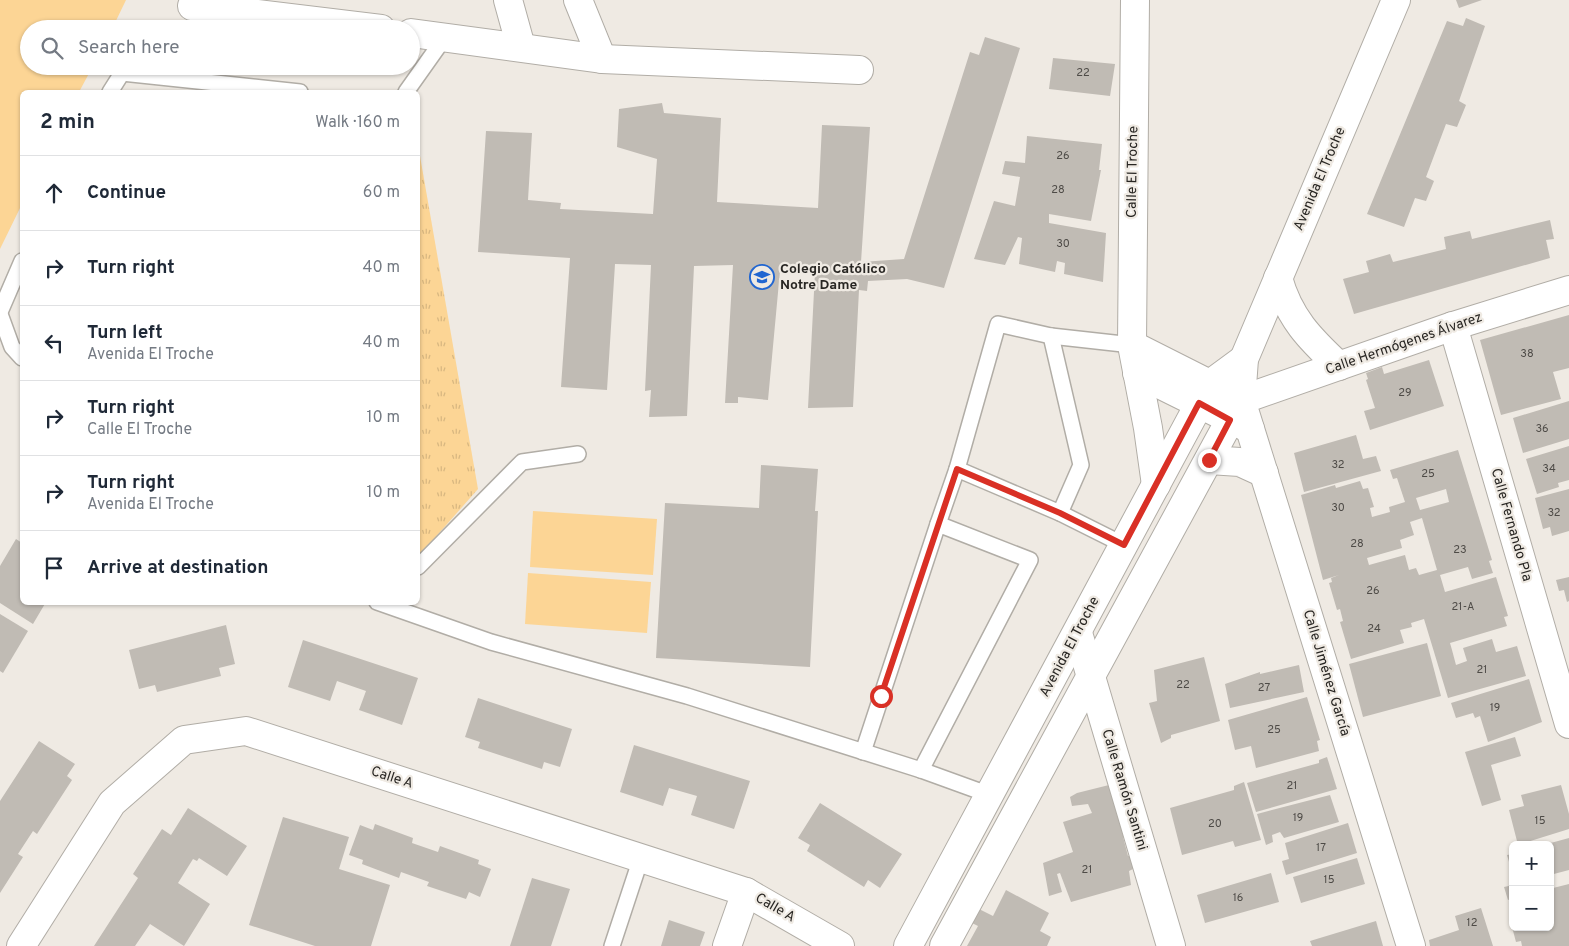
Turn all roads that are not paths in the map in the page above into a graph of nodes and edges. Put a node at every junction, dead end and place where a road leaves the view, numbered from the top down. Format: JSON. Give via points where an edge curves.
{"nodes":[{"id":1,"x":508,"y":0,"type":"edge"},
{"id":2,"x":578,"y":0,"type":"edge"},
{"id":3,"x":1135,"y":0,"type":"edge"},
{"id":4,"x":1396,"y":0,"type":"edge"},
{"id":5,"x":192,"y":6,"type":"dead end"},
{"id":6,"x":307,"y":20,"type":"edge"},
{"id":7,"x":420,"y":33,"type":"edge"},
{"id":8,"x":445,"y":37,"type":"junction"},
{"id":9,"x":521,"y":47,"type":"junction"},
{"id":10,"x":602,"y":59,"type":"junction"},
{"id":11,"x":859,"y":70,"type":"dead end"},
{"id":12,"x":420,"y":72,"type":"edge"},
{"id":13,"x":121,"y":75,"type":"edge"},
{"id":14,"x":141,"y":75,"type":"edge"},
{"id":15,"x":418,"y":75,"type":"edge"},
{"id":16,"x":111,"y":90,"type":"edge"},
{"id":17,"x":281,"y":90,"type":"edge"},
{"id":18,"x":407,"y":90,"type":"edge"},
{"id":19,"x":20,"y":266,"type":"edge"},
{"id":20,"x":1278,"y":278,"type":"junction"},
{"id":21,"x":1569,"y":290,"type":"edge"},
{"id":22,"x":0,"y":313,"type":"edge"},
{"id":23,"x":1453,"y":326,"type":"junction"},
{"id":24,"x":1051,"y":336,"type":"junction"},
{"id":25,"x":1132,"y":345,"type":"junction"},
{"id":26,"x":20,"y":356,"type":"edge"},
{"id":27,"x":1244,"y":359,"type":"junction"},
{"id":28,"x":1339,"y":366,"type":"junction"},
{"id":29,"x":1137,"y":373,"type":"junction"},
{"id":30,"x":1204,"y":394,"type":"junction"},
{"id":31,"x":1240,"y":416,"type":"junction"},
{"id":32,"x":578,"y":454,"type":"dead end"},
{"id":33,"x":1209,"y":460,"type":"junction"},
{"id":34,"x":957,"y":469,"type":"junction"},
{"id":35,"x":1264,"y":473,"type":"junction"},
{"id":36,"x":1156,"y":485,"type":"junction"},
{"id":37,"x":1060,"y":513,"type":"junction"},
{"id":38,"x":938,"y":524,"type":"junction"},
{"id":39,"x":1124,"y":545,"type":"junction"},
{"id":40,"x":420,"y":565,"type":"edge"},
{"id":41,"x":387,"y":605,"type":"edge"},
{"id":42,"x":1078,"y":633,"type":"junction"},
{"id":43,"x":1091,"y":678,"type":"junction"},
{"id":44,"x":1569,"y":724,"type":"edge"},
{"id":45,"x":863,"y":752,"type":"junction"},
{"id":46,"x":921,"y":770,"type":"junction"},
{"id":47,"x":990,"y":795,"type":"junction"},
{"id":48,"x":641,"y":858,"type":"junction"},
{"id":49,"x":746,"y":892,"type":"junction"},
{"id":50,"x":21,"y":946,"type":"edge"},
{"id":51,"x":612,"y":946,"type":"edge"},
{"id":52,"x":727,"y":946,"type":"edge"},
{"id":53,"x":840,"y":946,"type":"edge"},
{"id":54,"x":908,"y":946,"type":"edge"},
{"id":55,"x":944,"y":946,"type":"edge"},
{"id":56,"x":1171,"y":946,"type":"edge"},
{"id":57,"x":1411,"y":946,"type":"edge"}],
"edges":[{"from":1,"to":9,"type":"street"},
{"from":2,"to":10,"type":"street"},
{"from":3,"to":25,"type":"street","name":"Calle El Troche"},
{"from":4,"to":20,"type":"street","name":"Avenida El Troche"},
{"from":5,"to":6,"type":"street"},
{"from":7,"to":8,"type":"street"},
{"from":8,"to":9,"type":"street"},
{"from":8,"to":12,"type":"lane"},
{"from":9,"to":10,"type":"street"},
{"from":10,"to":11,"type":"street"},
{"from":13,"to":16,"type":"lane"},
{"from":14,"to":17,"type":"lane"},
{"from":15,"to":18,"type":"lane"},
{"from":19,"to":22,"type":"lane"},
{"from":20,"to":27,"type":"street","name":"Avenida El Troche"},
{"from":20,"to":28,"type":"street","via":[[1283,296],[1310,339]]},
{"from":21,"to":23,"type":"street","name":"Calle Hermógenes Álvarez"},
{"from":22,"to":26,"type":"lane","via":[[12,347]]},
{"from":23,"to":28,"type":"street","name":"Calle Hermógenes Álvarez"},
{"from":23,"to":44,"type":"street","name":"Calle Fernando Pla"},
{"from":24,"to":25,"type":"lane"},
{"from":24,"to":34,"type":"lane","via":[[998,324]]},
{"from":24,"to":37,"type":"lane","via":[[1081,464]]},
{"from":25,"to":29,"type":"street","name":"Calle El Troche"},
{"from":25,"to":30,"type":"street"},
{"from":27,"to":30,"type":"street","name":"Avenida El Troche"},
{"from":27,"to":31,"type":"street","name":"Avenida El Troche"},
{"from":28,"to":31,"type":"street","name":"Calle Hermógenes Álvarez"},
{"from":29,"to":30,"type":"street"},
{"from":29,"to":36,"type":"street","name":"Calle El Troche"},
{"from":30,"to":31,"type":"street"},
{"from":30,"to":36,"type":"street","name":"Avenida El Troche"},
{"from":31,"to":33,"type":"street","name":"Avenida El Troche"},
{"from":31,"to":35,"type":"street","name":"Calle Jiménez García"},
{"from":32,"to":40,"type":"lane","via":[[522,462]]},
{"from":33,"to":35,"type":"street","via":[[1240,462]]},
{"from":33,"to":43,"type":"street","name":"Avenida El Troche"},
{"from":34,"to":37,"type":"lane"},
{"from":34,"to":38,"type":"lane"},
{"from":35,"to":57,"type":"street","name":"Calle Jiménez García"},
{"from":36,"to":39,"type":"street","name":"Avenida El Troche"},
{"from":37,"to":39,"type":"lane"},
{"from":38,"to":45,"type":"lane"},
{"from":38,"to":46,"type":"lane","via":[[1030,560]]},
{"from":39,"to":42,"type":"street","name":"Avenida El Troche"},
{"from":41,"to":45,"type":"lane","via":[[491,642],[687,696]]},
{"from":42,"to":43,"type":"street","name":"Calle Ramón Santini"},
{"from":42,"to":47,"type":"street","name":"Avenida El Troche"},
{"from":43,"to":55,"type":"street","name":"Avenida El Troche"},
{"from":43,"to":56,"type":"street","name":"Calle Ramón Santini"},
{"from":45,"to":46,"type":"lane"},
{"from":46,"to":47,"type":"lane"},
{"from":47,"to":54,"type":"street","name":"Avenida El Troche"},
{"from":48,"to":49,"type":"street","name":"Calle A"},
{"from":48,"to":50,"type":"street","name":"Calle A","via":[[246,731],[184,740],[112,803]]},
{"from":48,"to":51,"type":"lane"},
{"from":49,"to":52,"type":"street"},
{"from":49,"to":53,"type":"street","name":"Calle A"}]}
